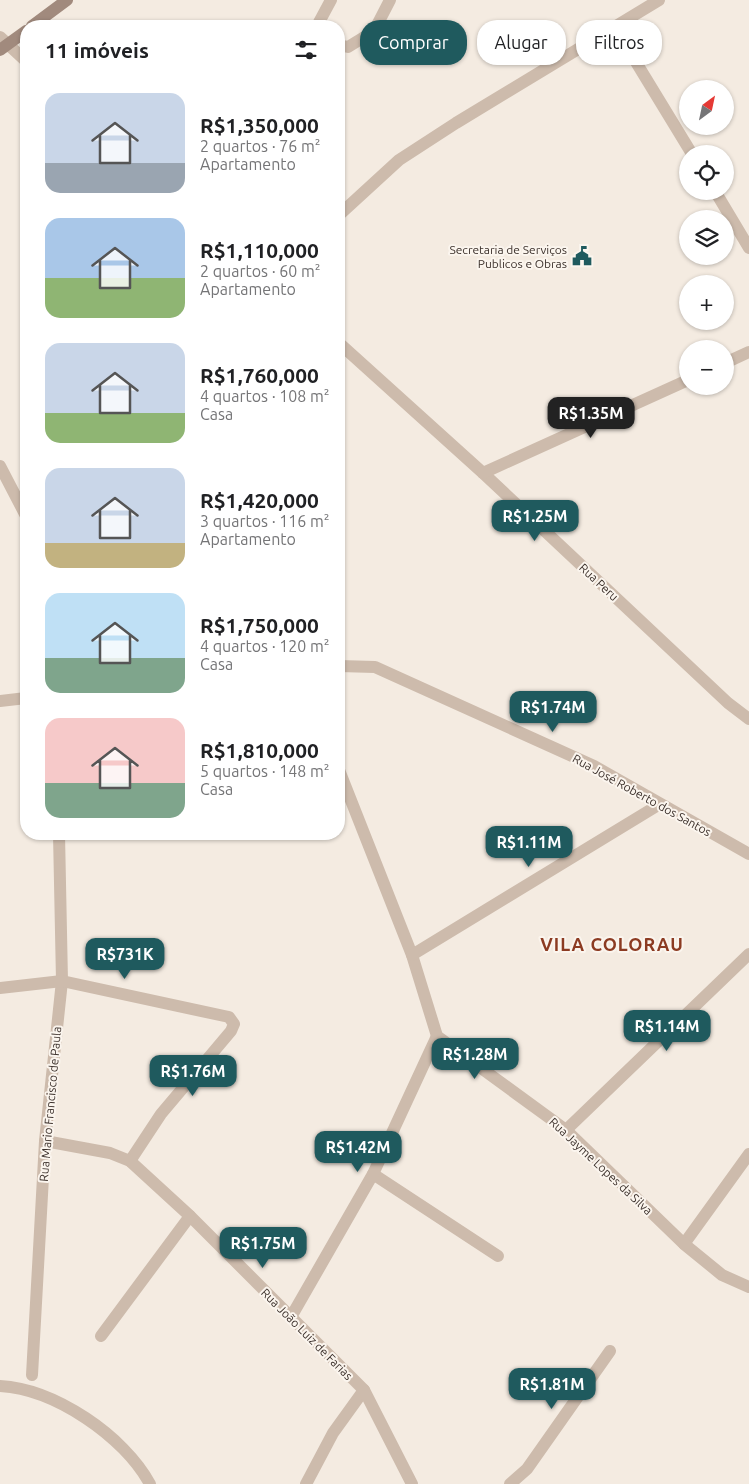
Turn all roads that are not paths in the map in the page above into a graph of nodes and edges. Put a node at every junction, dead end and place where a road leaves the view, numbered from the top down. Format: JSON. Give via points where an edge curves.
{"nodes":[{"id":1,"x":67,"y":0,"type":"edge"},
{"id":2,"x":331,"y":0,"type":"edge"},
{"id":3,"x":390,"y":0,"type":"edge"},
{"id":4,"x":659,"y":0,"type":"edge"},
{"id":5,"x":40,"y":20,"type":"edge"},
{"id":6,"x":320,"y":20,"type":"edge"},
{"id":7,"x":624,"y":20,"type":"edge"},
{"id":8,"x":20,"y":34,"type":"edge"},
{"id":9,"x":3,"y":44,"type":"edge"},
{"id":10,"x":345,"y":46,"type":"edge"},
{"id":11,"x":576,"y":50,"type":"edge"},
{"id":12,"x":20,"y":57,"type":"edge"},
{"id":13,"x":638,"y":65,"type":"edge"},
{"id":14,"x":687,"y":145,"type":"edge"},
{"id":15,"x":720,"y":200,"type":"edge"},
{"id":16,"x":345,"y":210,"type":"edge"},
{"id":17,"x":749,"y":248,"type":"edge"},
{"id":18,"x":345,"y":348,"type":"edge"},
{"id":19,"x":749,"y":352,"type":"edge"},
{"id":20,"x":734,"y":359,"type":"edge"},
{"id":21,"x":679,"y":384,"type":"edge"},
{"id":22,"x":0,"y":466,"type":"edge"},
{"id":23,"x":483,"y":473,"type":"junction"},
{"id":24,"x":20,"y":504,"type":"edge"},
{"id":25,"x":345,"y":666,"type":"edge"},
{"id":26,"x":20,"y":698,"type":"edge"},
{"id":27,"x":0,"y":700,"type":"edge"},
{"id":28,"x":749,"y":719,"type":"edge"},
{"id":29,"x":345,"y":785,"type":"edge"},
{"id":30,"x":660,"y":804,"type":"junction"},
{"id":31,"x":59,"y":840,"type":"edge"},
{"id":32,"x":749,"y":854,"type":"edge"},
{"id":33,"x":749,"y":954,"type":"edge"},
{"id":34,"x":412,"y":955,"type":"junction"},
{"id":35,"x":62,"y":981,"type":"junction"},
{"id":36,"x":0,"y":988,"type":"edge"},
{"id":37,"x":437,"y":1036,"type":"junction"},
{"id":38,"x":566,"y":1130,"type":"junction"},
{"id":39,"x":45,"y":1141,"type":"junction"},
{"id":40,"x":749,"y":1154,"type":"edge"},
{"id":41,"x":130,"y":1161,"type":"junction"},
{"id":42,"x":374,"y":1174,"type":"junction"},
{"id":43,"x":190,"y":1216,"type":"junction"},
{"id":44,"x":684,"y":1244,"type":"junction"},
{"id":45,"x":498,"y":1256,"type":"dead end"},
{"id":46,"x":749,"y":1286,"type":"edge"},
{"id":47,"x":291,"y":1317,"type":"junction"},
{"id":48,"x":101,"y":1336,"type":"dead end"},
{"id":49,"x":610,"y":1351,"type":"dead end"},
{"id":50,"x":32,"y":1375,"type":"dead end"},
{"id":51,"x":0,"y":1386,"type":"edge"},
{"id":52,"x":364,"y":1390,"type":"junction"},
{"id":53,"x":150,"y":1484,"type":"edge"},
{"id":54,"x":306,"y":1484,"type":"edge"},
{"id":55,"x":412,"y":1484,"type":"edge"},
{"id":56,"x":510,"y":1484,"type":"edge"}],
"edges":[{"from":1,"to":5,"type":"main road"},
{"from":2,"to":6,"type":"street"},
{"from":3,"to":10,"type":"street","via":[[374,32]]},
{"from":4,"to":7,"type":"street"},
{"from":8,"to":9,"type":"main road"},
{"from":9,"to":12,"type":"street"},
{"from":11,"to":16,"type":"street","via":[[399,160]]},
{"from":13,"to":14,"type":"street"},
{"from":15,"to":17,"type":"street"},
{"from":18,"to":23,"type":"street","name":"Rua Peru"},
{"from":19,"to":20,"type":"street"},
{"from":21,"to":23,"type":"street"},
{"from":22,"to":24,"type":"street"},
{"from":23,"to":28,"type":"street","name":"Rua Peru","via":[[728,704]]},
{"from":25,"to":30,"type":"street","name":"Rua José Roberto dos Santos","via":[[375,667],[594,766]]},
{"from":26,"to":27,"type":"street"},
{"from":29,"to":34,"type":"street"},
{"from":30,"to":32,"type":"street","name":"Rua José Roberto dos Santos"},
{"from":30,"to":34,"type":"street"},
{"from":31,"to":35,"type":"street","name":"Rua Mario Francisco de Paula"},
{"from":33,"to":38,"type":"street"},
{"from":34,"to":37,"type":"street"},
{"from":35,"to":36,"type":"street"},
{"from":35,"to":39,"type":"street","name":"Rua Mario Francisco de Paula"},
{"from":35,"to":41,"type":"street","via":[[229,1017],[234,1024],[216,1051],[161,1114]]},
{"from":37,"to":38,"type":"street","name":"Rua Jayme Lopes da Silva"},
{"from":37,"to":42,"type":"street"},
{"from":38,"to":44,"type":"street","name":"Rua Jayme Lopes da Silva"},
{"from":39,"to":41,"type":"street","name":"Rua João Luiz de Farias","via":[[110,1152]]},
{"from":39,"to":50,"type":"street","name":"Rua Mario Francisco de Paula"},
{"from":40,"to":44,"type":"street"},
{"from":41,"to":43,"type":"street","name":"Rua João Luiz de Farias"},
{"from":42,"to":45,"type":"street"},
{"from":42,"to":47,"type":"street"},
{"from":43,"to":47,"type":"street","name":"Rua João Luiz de Farias"},
{"from":43,"to":48,"type":"street"},
{"from":44,"to":46,"type":"street","name":"Rua Jayme Lopes da Silva","via":[[722,1275]]},
{"from":47,"to":52,"type":"street","name":"Rua João Luiz de Farias"},
{"from":49,"to":56,"type":"street","via":[[527,1469]]},
{"from":51,"to":53,"type":"street","via":[[31,1391],[86,1416],[140,1466]]},
{"from":52,"to":54,"type":"street","via":[[333,1433]]},
{"from":52,"to":55,"type":"street","name":"Rua João Luiz de Farias"}]}
